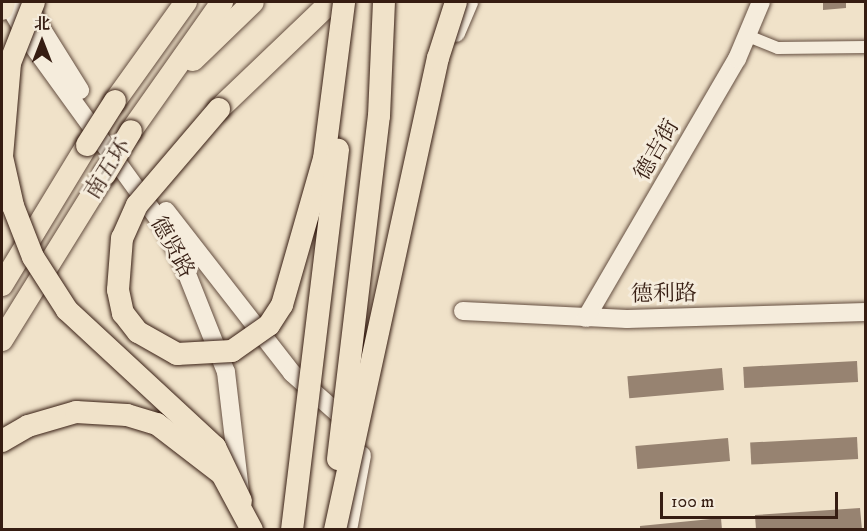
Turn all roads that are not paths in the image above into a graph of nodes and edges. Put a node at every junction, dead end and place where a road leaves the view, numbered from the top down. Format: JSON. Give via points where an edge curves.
{"nodes":[{"id":1,"x":6,"y":2,"type":"edge"},
{"id":2,"x":24,"y":2,"type":"edge"},
{"id":3,"x":34,"y":2,"type":"edge"},
{"id":4,"x":186,"y":2,"type":"edge"},
{"id":5,"x":222,"y":2,"type":"edge"},
{"id":6,"x":252,"y":2,"type":"edge"},
{"id":7,"x":331,"y":2,"type":"edge"},
{"id":8,"x":346,"y":2,"type":"edge"},
{"id":9,"x":384,"y":2,"type":"edge"},
{"id":10,"x":456,"y":2,"type":"edge"},
{"id":11,"x":469,"y":2,"type":"edge"},
{"id":12,"x":761,"y":2,"type":"edge"},
{"id":13,"x":2,"y":9,"type":"edge"},
{"id":14,"x":748,"y":36,"type":"junction"},
{"id":15,"x":866,"y":47,"type":"edge"},
{"id":16,"x":149,"y":104,"type":"junction"},
{"id":17,"x":2,"y":285,"type":"edge"},
{"id":18,"x":463,"y":310,"type":"dead end"},
{"id":19,"x":866,"y":312,"type":"edge"},
{"id":20,"x":586,"y":318,"type":"junction"},
{"id":21,"x":2,"y":340,"type":"edge"},
{"id":22,"x":365,"y":439,"type":"junction"},
{"id":23,"x":2,"y":441,"type":"edge"},
{"id":24,"x":241,"y":501,"type":"junction"},
{"id":25,"x":242,"y":530,"type":"edge"},
{"id":26,"x":252,"y":530,"type":"edge"},
{"id":27,"x":292,"y":530,"type":"edge"},
{"id":28,"x":330,"y":530,"type":"edge"},
{"id":29,"x":335,"y":530,"type":"edge"},
{"id":30,"x":348,"y":530,"type":"edge"}],
"edges":[{"from":1,"to":13,"type":"highway"},
{"from":1,"to":25,"type":"street","name":"德贤路","via":[[28,39],[164,226],[207,315],[235,423]]},
{"from":2,"to":22,"type":"street","name":"德贤路","via":[[176,225],[292,373]]},
{"from":3,"to":24,"type":"highway","bridge":true,"via":[[10,63],[2,157],[13,206],[33,257],[67,310],[215,447]]},
{"from":4,"to":17,"type":"highway","name":"南五环","bridge":true,"via":[[115,101]]},
{"from":5,"to":16,"type":"highway","name":"南五环"},
{"from":6,"to":16,"type":"highway"},
{"from":7,"to":8,"type":"highway","bridge":true,"via":[[219,109],[144,196],[122,238],[118,290],[123,313],[138,332],[177,354],[232,351],[269,325],[282,305],[324,159]]},
{"from":8,"to":27,"type":"highway","bridge":true,"via":[[343,113]]},
{"from":9,"to":28,"type":"highway","bridge":true,"via":[[379,116]]},
{"from":10,"to":29,"type":"highway","bridge":true,"via":[[438,58]]},
{"from":11,"to":22,"type":"street","via":[[440,80]]},
{"from":12,"to":14,"type":"street","name":"德吉街"},
{"from":14,"to":15,"type":"street","via":[[778,48]]},
{"from":14,"to":20,"type":"street","name":"德吉街"},
{"from":16,"to":21,"type":"highway","name":"南五环","bridge":true},
{"from":18,"to":20,"type":"street","name":"德利路"},
{"from":19,"to":20,"type":"street","name":"德利路"},
{"from":22,"to":30,"type":"street"},
{"from":23,"to":24,"type":"highway","bridge":true,"via":[[52,417],[127,415],[181,438],[222,474]]},
{"from":24,"to":26,"type":"highway","bridge":true}]}
